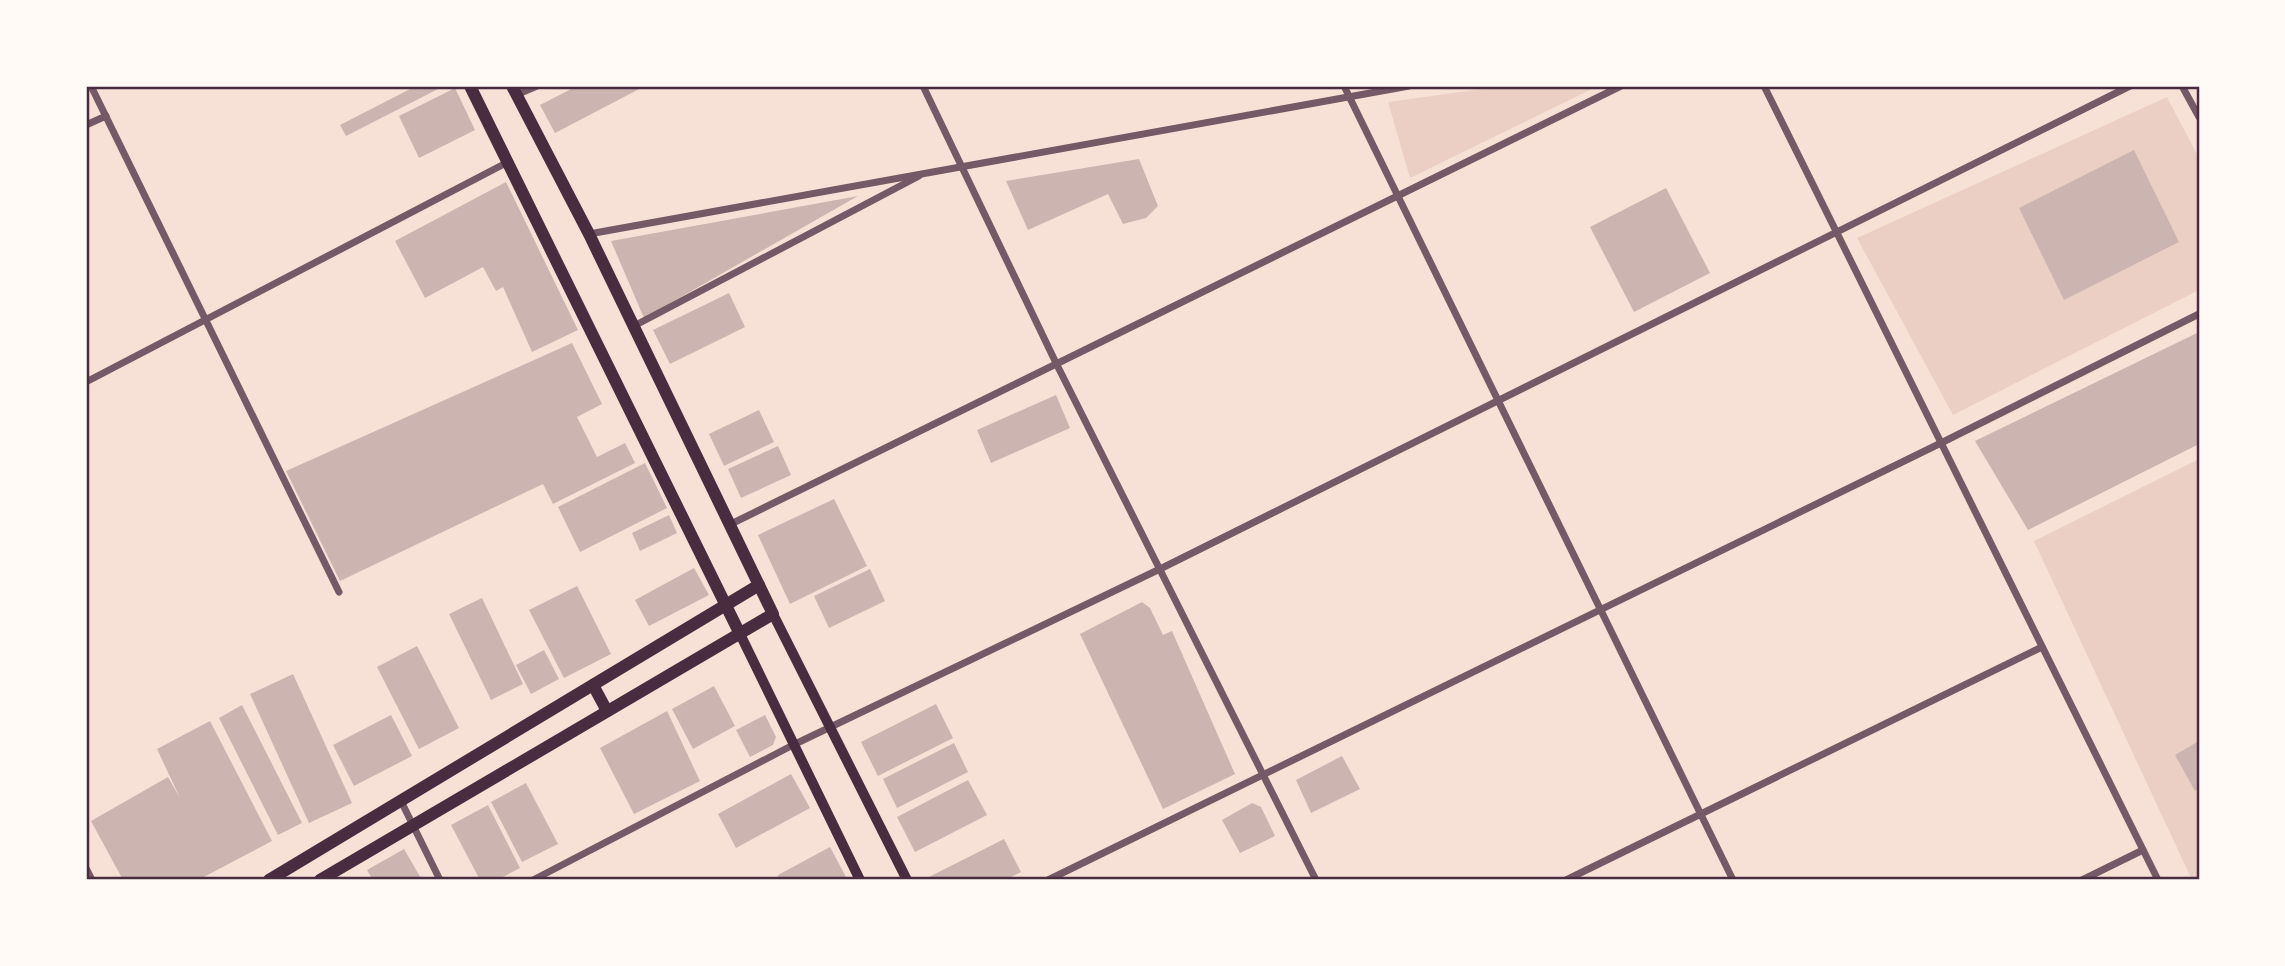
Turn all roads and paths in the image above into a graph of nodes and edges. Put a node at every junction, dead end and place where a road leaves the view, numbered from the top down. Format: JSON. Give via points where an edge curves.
{"nodes":[{"id":1,"x":91,"y":86,"type":"edge"},
{"id":2,"x":470,"y":86,"type":"edge"},
{"id":3,"x":537,"y":86,"type":"edge"},
{"id":4,"x":923,"y":86,"type":"edge"},
{"id":5,"x":1344,"y":86,"type":"edge"},
{"id":6,"x":1409,"y":86,"type":"edge"},
{"id":7,"x":1621,"y":86,"type":"edge"},
{"id":8,"x":1764,"y":86,"type":"edge"},
{"id":9,"x":2130,"y":86,"type":"edge"},
{"id":10,"x":2182,"y":86,"type":"edge"},
{"id":11,"x":514,"y":90,"type":"edge"},
{"id":12,"x":1348,"y":95,"type":"junction"},
{"id":13,"x":106,"y":116,"type":"junction"},
{"id":14,"x":2199,"y":117,"type":"edge"},
{"id":15,"x":86,"y":125,"type":"edge"},
{"id":16,"x":508,"y":161,"type":"junction"},
{"id":17,"x":963,"y":166,"type":"junction"},
{"id":18,"x":925,"y":173,"type":"junction"},
{"id":19,"x":1398,"y":196,"type":"junction"},
{"id":20,"x":1837,"y":233,"type":"junction"},
{"id":21,"x":589,"y":234,"type":"junction"},
{"id":22,"x":2199,"y":314,"type":"edge"},
{"id":23,"x":204,"y":319,"type":"junction"},
{"id":24,"x":632,"y":327,"type":"junction"},
{"id":25,"x":1056,"y":363,"type":"junction"},
{"id":26,"x":86,"y":382,"type":"edge"},
{"id":27,"x":1498,"y":400,"type":"junction"},
{"id":28,"x":1941,"y":443,"type":"junction"},
{"id":29,"x":731,"y":524,"type":"junction"},
{"id":30,"x":1162,"y":568,"type":"junction"},
{"id":31,"x":759,"y":584,"type":"junction"},
{"id":32,"x":339,"y":592,"type":"dead end"},
{"id":33,"x":725,"y":606,"type":"junction"},
{"id":34,"x":1600,"y":608,"type":"junction"},
{"id":35,"x":773,"y":614,"type":"junction"},
{"id":36,"x":740,"y":634,"type":"junction"},
{"id":37,"x":2042,"y":647,"type":"junction"},
{"id":38,"x":593,"y":685,"type":"junction"},
{"id":39,"x":607,"y":711,"type":"junction"},
{"id":40,"x":831,"y":727,"type":"junction"},
{"id":41,"x":793,"y":745,"type":"junction"},
{"id":42,"x":1264,"y":775,"type":"junction"},
{"id":43,"x":401,"y":801,"type":"junction"},
{"id":44,"x":1701,"y":814,"type":"junction"},
{"id":45,"x":412,"y":824,"type":"junction"},
{"id":46,"x":2143,"y":850,"type":"junction"},
{"id":47,"x":86,"y":868,"type":"edge"},
{"id":48,"x":92,"y":880,"type":"edge"},
{"id":49,"x":269,"y":880,"type":"edge"},
{"id":50,"x":320,"y":880,"type":"edge"},
{"id":51,"x":440,"y":880,"type":"edge"},
{"id":52,"x":533,"y":880,"type":"edge"},
{"id":53,"x":860,"y":880,"type":"edge"},
{"id":54,"x":907,"y":880,"type":"edge"},
{"id":55,"x":1048,"y":880,"type":"edge"},
{"id":56,"x":1316,"y":880,"type":"edge"},
{"id":57,"x":1566,"y":880,"type":"edge"},
{"id":58,"x":1733,"y":880,"type":"edge"},
{"id":59,"x":2082,"y":880,"type":"edge"},
{"id":60,"x":2158,"y":880,"type":"edge"}],
"edges":[{"from":1,"to":13,"type":"street"},
{"from":2,"to":16,"type":"main road"},
{"from":3,"to":11,"type":"street"},
{"from":4,"to":17,"type":"street"},
{"from":5,"to":12,"type":"street"},
{"from":6,"to":12,"type":"street"},
{"from":7,"to":19,"type":"street"},
{"from":8,"to":20,"type":"street"},
{"from":9,"to":20,"type":"street"},
{"from":10,"to":14,"type":"street"},
{"from":11,"to":21,"type":"main road"},
{"from":12,"to":17,"type":"street"},
{"from":12,"to":19,"type":"street"},
{"from":13,"to":15,"type":"street"},
{"from":13,"to":23,"type":"street"},
{"from":16,"to":23,"type":"street"},
{"from":16,"to":33,"type":"main road"},
{"from":17,"to":18,"type":"street"},
{"from":17,"to":25,"type":"street"},
{"from":18,"to":21,"type":"street"},
{"from":18,"to":24,"type":"street"},
{"from":19,"to":25,"type":"street"},
{"from":19,"to":27,"type":"street"},
{"from":20,"to":27,"type":"street"},
{"from":20,"to":28,"type":"street"},
{"from":21,"to":24,"type":"main road"},
{"from":22,"to":28,"type":"street"},
{"from":23,"to":26,"type":"street"},
{"from":23,"to":32,"type":"street"},
{"from":24,"to":29,"type":"main road"},
{"from":25,"to":29,"type":"street"},
{"from":25,"to":30,"type":"street"},
{"from":27,"to":30,"type":"street"},
{"from":27,"to":34,"type":"street"},
{"from":28,"to":34,"type":"street"},
{"from":28,"to":37,"type":"street"},
{"from":29,"to":31,"type":"main road"},
{"from":30,"to":40,"type":"street"},
{"from":30,"to":42,"type":"street"},
{"from":31,"to":33,"type":"main road"},
{"from":31,"to":35,"type":"main road"},
{"from":33,"to":36,"type":"main road"},
{"from":33,"to":38,"type":"main road"},
{"from":34,"to":42,"type":"street"},
{"from":34,"to":44,"type":"street"},
{"from":35,"to":36,"type":"main road"},
{"from":35,"to":40,"type":"main road"},
{"from":36,"to":39,"type":"main road"},
{"from":36,"to":41,"type":"main road"},
{"from":37,"to":44,"type":"street"},
{"from":37,"to":46,"type":"street"},
{"from":38,"to":39,"type":"main road"},
{"from":38,"to":43,"type":"main road"},
{"from":39,"to":45,"type":"main road"},
{"from":40,"to":41,"type":"street"},
{"from":40,"to":54,"type":"main road"},
{"from":41,"to":52,"type":"street"},
{"from":41,"to":53,"type":"main road"},
{"from":42,"to":55,"type":"street"},
{"from":42,"to":56,"type":"street"},
{"from":43,"to":45,"type":"street"},
{"from":43,"to":49,"type":"main road"},
{"from":44,"to":57,"type":"street"},
{"from":44,"to":58,"type":"street"},
{"from":45,"to":50,"type":"main road"},
{"from":45,"to":51,"type":"street"},
{"from":46,"to":59,"type":"street"},
{"from":46,"to":60,"type":"street"},
{"from":47,"to":48,"type":"street"}]}
